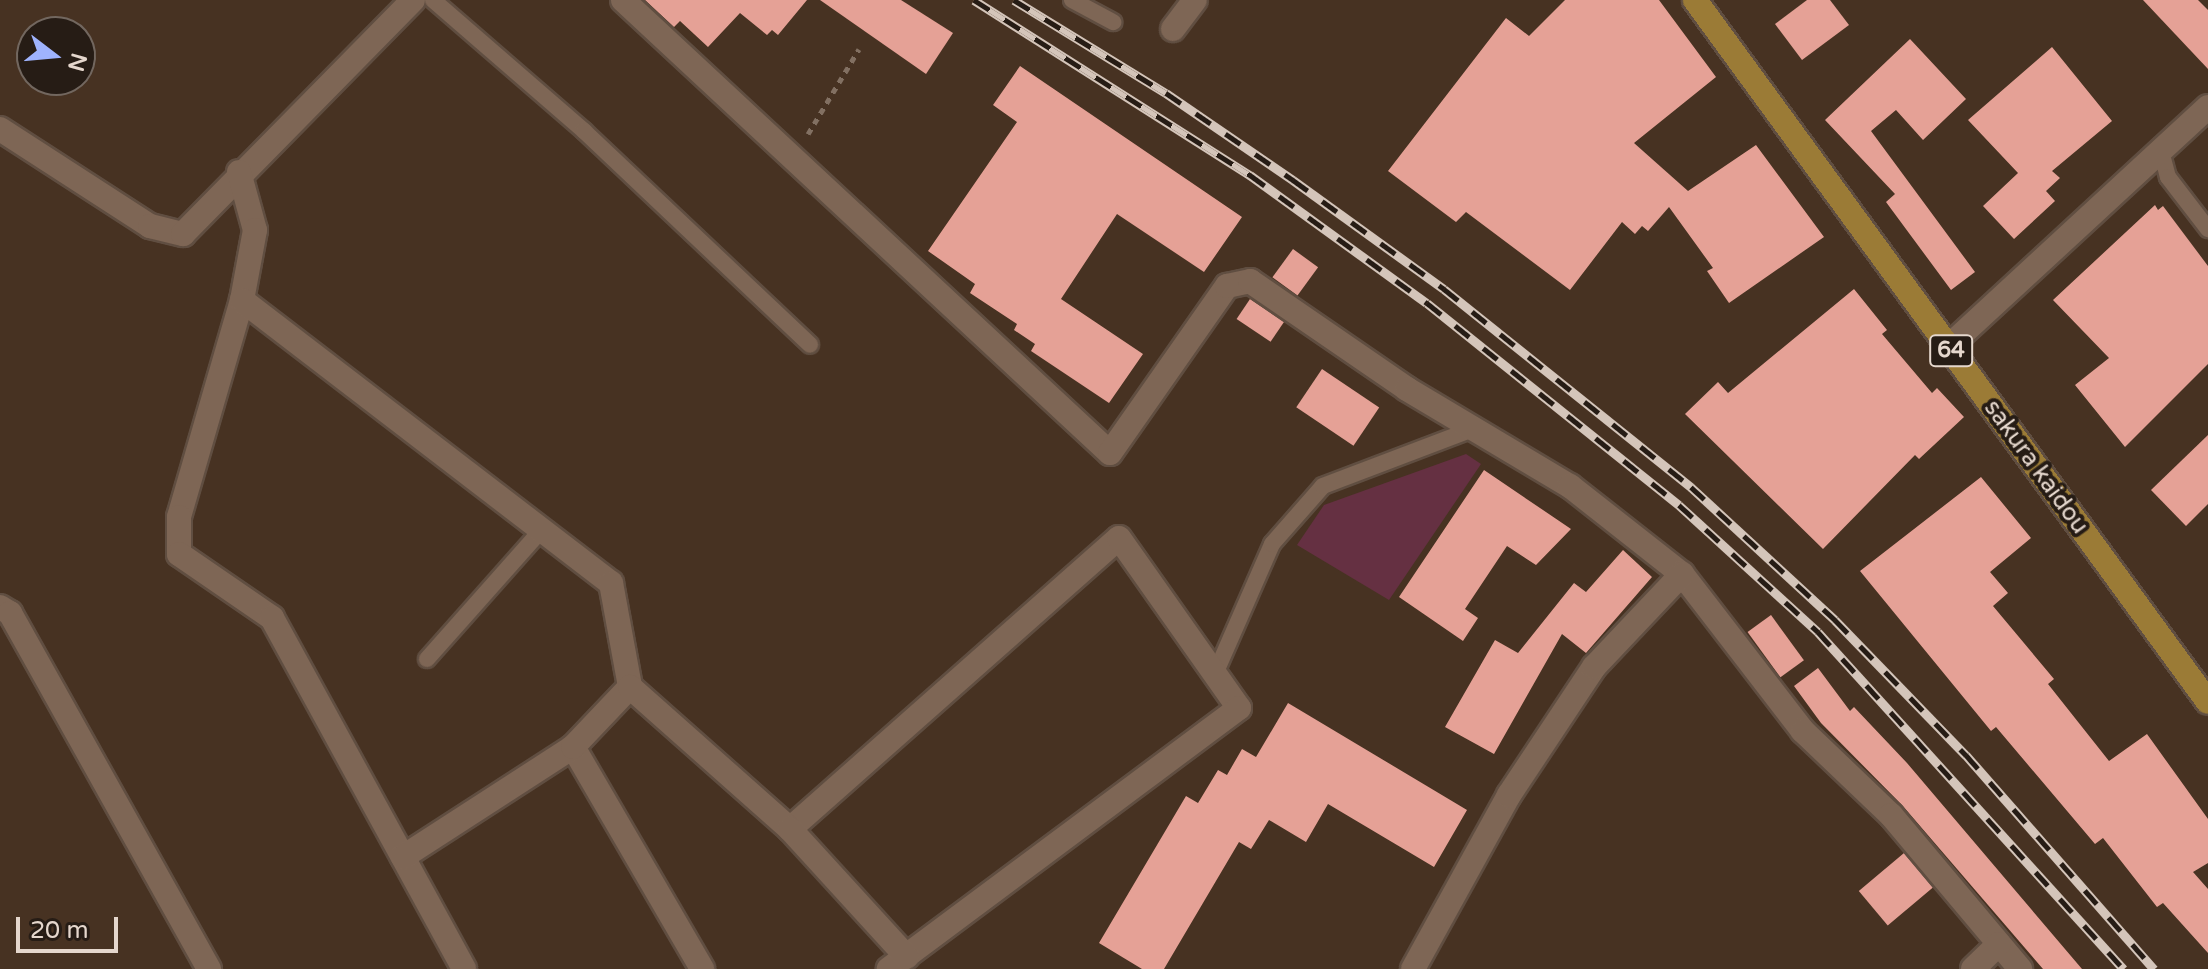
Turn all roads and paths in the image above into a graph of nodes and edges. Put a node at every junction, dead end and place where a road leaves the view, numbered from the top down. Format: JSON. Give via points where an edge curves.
{"nodes":[{"id":1,"x":413,"y":0,"type":"edge"},
{"id":2,"x":433,"y":0,"type":"edge"},
{"id":3,"x":623,"y":0,"type":"edge"},
{"id":4,"x":1072,"y":0,"type":"edge"},
{"id":5,"x":1195,"y":0,"type":"edge"},
{"id":6,"x":1695,"y":0,"type":"edge"},
{"id":7,"x":1113,"y":22,"type":"dead end"},
{"id":8,"x":1173,"y":29,"type":"dead end"},
{"id":9,"x":859,"y":49,"type":"dead end"},
{"id":10,"x":2208,"y":107,"type":"edge"},
{"id":11,"x":0,"y":129,"type":"edge"},
{"id":12,"x":2161,"y":151,"type":"junction"},
{"id":13,"x":794,"y":159,"type":"junction"},
{"id":14,"x":239,"y":172,"type":"junction"},
{"id":15,"x":2208,"y":229,"type":"edge"},
{"id":16,"x":242,"y":300,"type":"junction"},
{"id":17,"x":810,"y":345,"type":"dead end"},
{"id":18,"x":1948,"y":347,"type":"junction"},
{"id":19,"x":1473,"y":429,"type":"junction"},
{"id":20,"x":539,"y":533,"type":"junction"},
{"id":21,"x":1682,"y":574,"type":"junction"},
{"id":22,"x":0,"y":607,"type":"edge"},
{"id":23,"x":427,"y":659,"type":"dead end"},
{"id":24,"x":1215,"y":674,"type":"junction"},
{"id":25,"x":630,"y":687,"type":"junction"},
{"id":26,"x":2208,"y":702,"type":"edge"},
{"id":27,"x":573,"y":747,"type":"junction"},
{"id":28,"x":790,"y":829,"type":"junction"},
{"id":29,"x":403,"y":857,"type":"junction"},
{"id":30,"x":1999,"y":944,"type":"junction"},
{"id":31,"x":898,"y":963,"type":"edge"},
{"id":32,"x":209,"y":969,"type":"edge"},
{"id":33,"x":464,"y":969,"type":"edge"},
{"id":34,"x":702,"y":969,"type":"edge"},
{"id":35,"x":1413,"y":969,"type":"edge"},
{"id":36,"x":1973,"y":969,"type":"edge"},
{"id":37,"x":2020,"y":969,"type":"edge"}],
"edges":[{"from":1,"to":14,"type":"street"},
{"from":2,"to":17,"type":"lane","via":[[584,131]]},
{"from":3,"to":13,"type":"street"},
{"from":4,"to":7,"type":"lane"},
{"from":5,"to":8,"type":"street"},
{"from":6,"to":18,"type":"main road","name":"sakura kaidou","number":"64"},
{"from":9,"to":13,"type":"path"},
{"from":10,"to":12,"type":"street"},
{"from":11,"to":14,"type":"street","via":[[150,226],[183,234]]},
{"from":12,"to":15,"type":"lane","via":[[2168,177]]},
{"from":12,"to":18,"type":"street"},
{"from":13,"to":19,"type":"street","via":[[1110,453],[1227,286],[1250,281]]},
{"from":14,"to":16,"type":"street","via":[[255,230]]},
{"from":16,"to":20,"type":"street"},
{"from":16,"to":29,"type":"street","via":[[179,517],[179,554],[272,618]]},
{"from":18,"to":26,"type":"main road","name":"sakura kaidou","number":"64"},
{"from":19,"to":21,"type":"street","via":[[1570,486]]},
{"from":19,"to":24,"type":"lane","via":[[1323,486],[1272,544]]},
{"from":20,"to":23,"type":"lane"},
{"from":20,"to":25,"type":"street","via":[[611,583]]},
{"from":21,"to":30,"type":"street","via":[[1803,731],[1891,815]]},
{"from":21,"to":35,"type":"street","via":[[1594,667],[1509,795]]},
{"from":22,"to":32,"type":"street","via":[[10,613]]},
{"from":24,"to":28,"type":"street","via":[[1119,538]]},
{"from":24,"to":31,"type":"street","via":[[1239,708]]},
{"from":25,"to":27,"type":"street"},
{"from":25,"to":28,"type":"street"},
{"from":27,"to":29,"type":"street"},
{"from":27,"to":34,"type":"street"},
{"from":28,"to":31,"type":"street"},
{"from":29,"to":33,"type":"street"},
{"from":30,"to":36,"type":"street"},
{"from":30,"to":37,"type":"street"}]}
